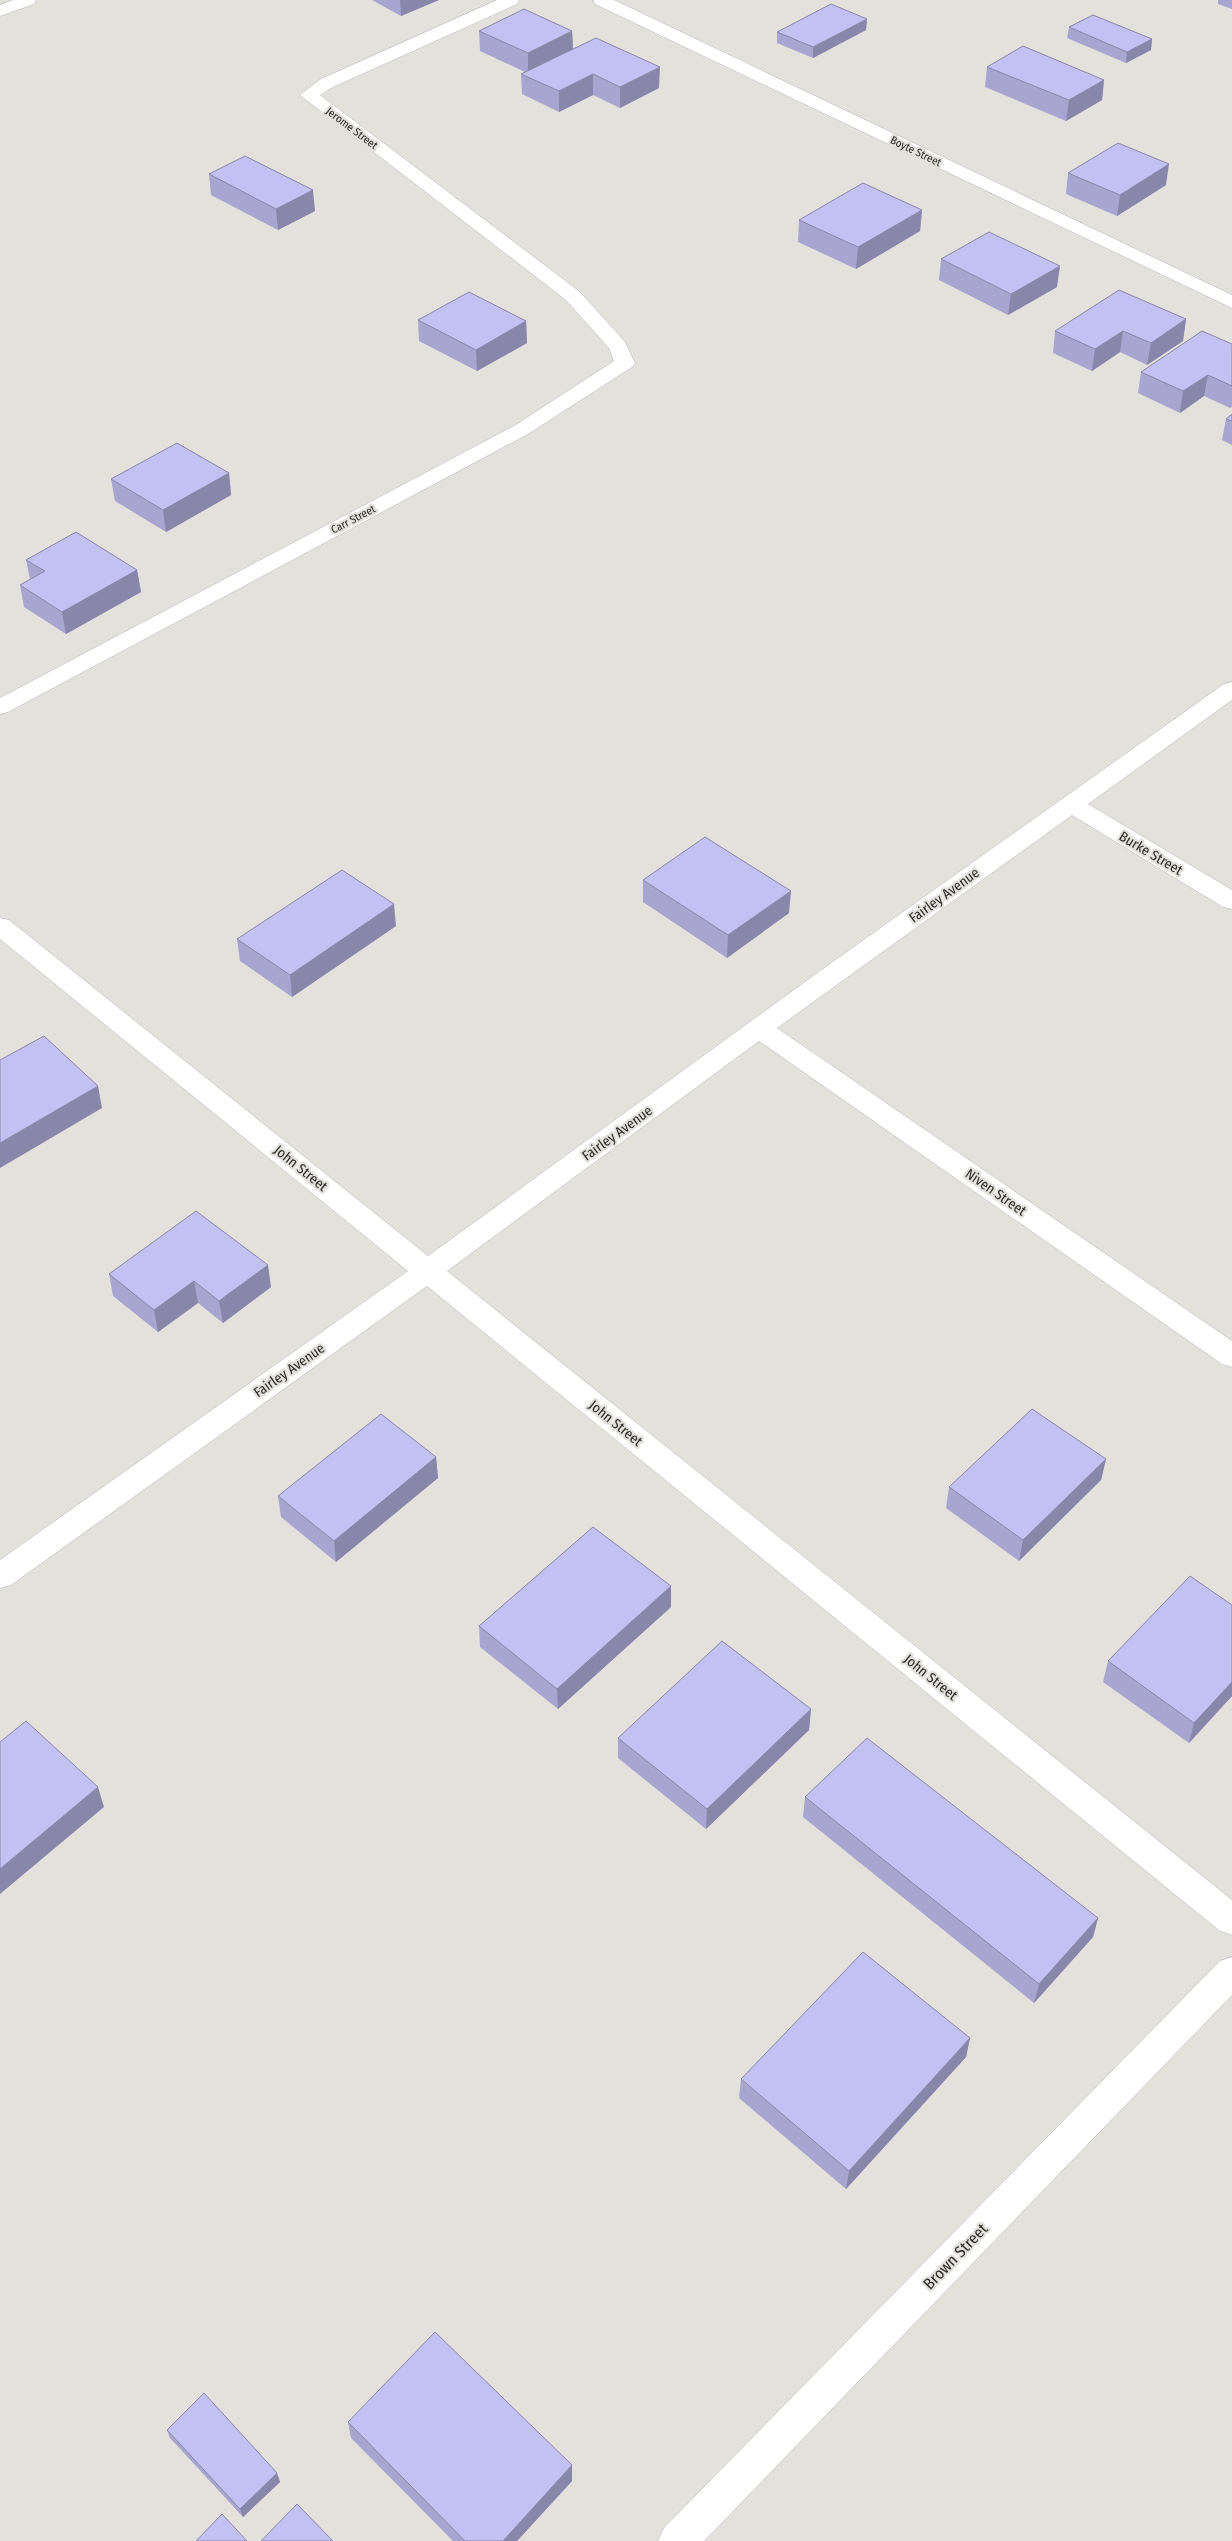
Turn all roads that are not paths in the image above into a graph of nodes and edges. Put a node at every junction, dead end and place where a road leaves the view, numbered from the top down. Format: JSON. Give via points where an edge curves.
{"nodes":[{"id":1,"x":28,"y":0,"type":"edge"},
{"id":2,"x":511,"y":0,"type":"edge"},
{"id":3,"x":601,"y":0,"type":"edge"},
{"id":4,"x":0,"y":11,"type":"edge"},
{"id":5,"x":573,"y":296,"type":"joint"},
{"id":6,"x":1232,"y":302,"type":"edge"},
{"id":7,"x":1232,"y":688,"type":"edge"},
{"id":8,"x":0,"y":707,"type":"edge"},
{"id":9,"x":1071,"y":804,"type":"junction"},
{"id":10,"x":1232,"y":901,"type":"edge"},
{"id":11,"x":0,"y":926,"type":"edge"},
{"id":12,"x":759,"y":1028,"type":"junction"},
{"id":13,"x":428,"y":1271,"type":"junction"},
{"id":14,"x":1232,"y":1356,"type":"edge"},
{"id":15,"x":0,"y":1576,"type":"edge"},
{"id":16,"x":1232,"y":1920,"type":"edge"},
{"id":17,"x":1232,"y":1972,"type":"edge"},
{"id":18,"x":677,"y":2541,"type":"edge"}],
"edges":[{"from":1,"to":4,"type":"street"},
{"from":2,"to":5,"type":"street","name":"Jerome Street","via":[[326,83],[309,95]]},
{"from":3,"to":6,"type":"street","name":"Boyte Street"},
{"from":5,"to":8,"type":"street","name":"Carr Street","via":[[618,346],[625,363],[522,430]]},
{"from":7,"to":9,"type":"street","name":"Fairley Avenue"},
{"from":9,"to":10,"type":"street","name":"Burke Street"},
{"from":9,"to":12,"type":"street","name":"Fairley Avenue"},
{"from":11,"to":13,"type":"street","name":"John Street"},
{"from":12,"to":13,"type":"street","name":"Fairley Avenue"},
{"from":12,"to":14,"type":"street","name":"Niven Street"},
{"from":13,"to":15,"type":"street","name":"Fairley Avenue"},
{"from":13,"to":16,"type":"street","name":"John Street"},
{"from":17,"to":18,"type":"street","name":"Brown Street"}]}
